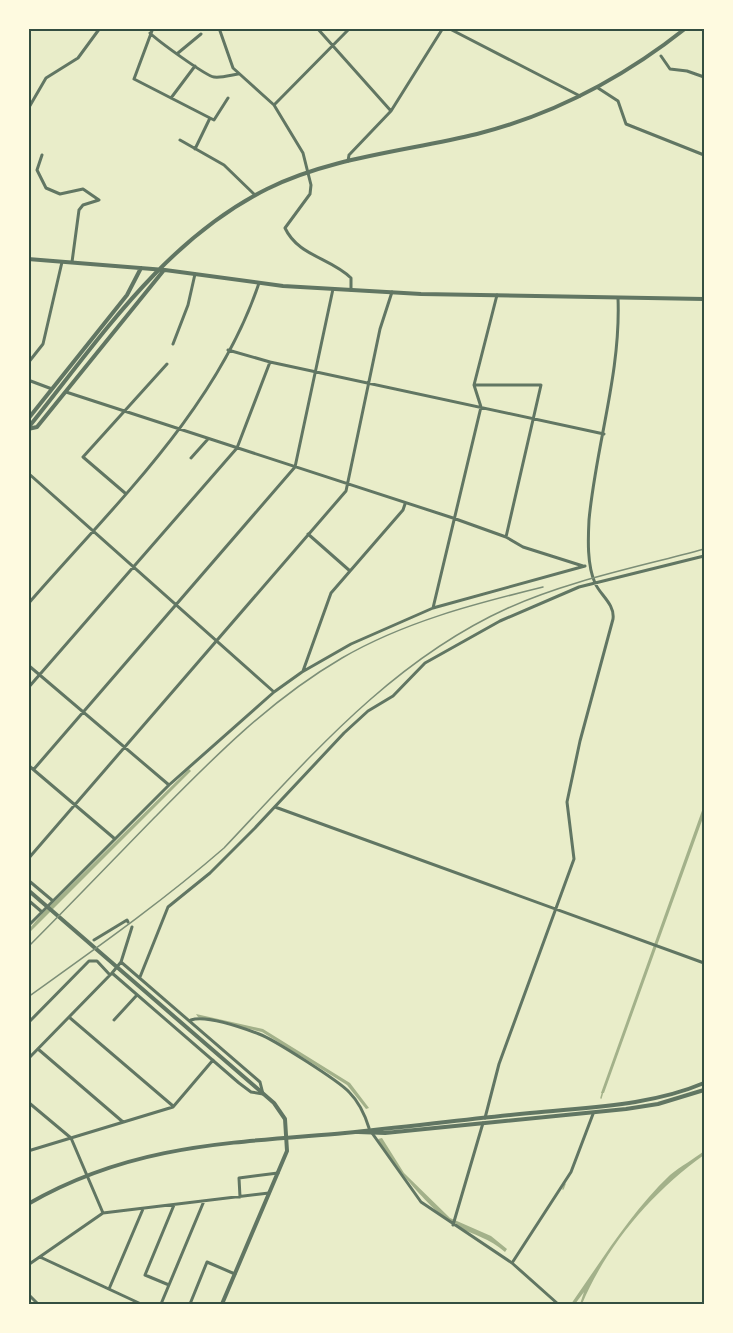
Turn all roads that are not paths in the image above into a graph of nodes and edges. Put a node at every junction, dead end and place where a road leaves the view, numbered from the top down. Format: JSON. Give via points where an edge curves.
{"nodes":[{"id":1,"x":100,"y":28,"type":"edge"},
{"id":2,"x":153,"y":28,"type":"edge"},
{"id":3,"x":219,"y":28,"type":"edge"},
{"id":4,"x":317,"y":28,"type":"edge"},
{"id":5,"x":350,"y":28,"type":"edge"},
{"id":6,"x":443,"y":28,"type":"edge"},
{"id":7,"x":448,"y":28,"type":"edge"},
{"id":8,"x":686,"y":28,"type":"edge"},
{"id":9,"x":150,"y":33,"type":"junction"},
{"id":10,"x":201,"y":34,"type":"dead end"},
{"id":11,"x":332,"y":46,"type":"junction"},
{"id":12,"x":177,"y":53,"type":"junction"},
{"id":13,"x":661,"y":56,"type":"dead end"},
{"id":14,"x":195,"y":66,"type":"junction"},
{"id":15,"x":238,"y":74,"type":"junction"},
{"id":16,"x":705,"y":77,"type":"edge"},
{"id":17,"x":598,"y":88,"type":"junction"},
{"id":18,"x":581,"y":97,"type":"junction"},
{"id":19,"x":171,"y":98,"type":"junction"},
{"id":20,"x":228,"y":98,"type":"dead end"},
{"id":21,"x":274,"y":105,"type":"junction"},
{"id":22,"x":28,"y":109,"type":"edge"},
{"id":23,"x":391,"y":111,"type":"junction"},
{"id":24,"x":210,"y":118,"type":"junction"},
{"id":25,"x":180,"y":140,"type":"dead end"},
{"id":26,"x":195,"y":149,"type":"junction"},
{"id":27,"x":42,"y":155,"type":"dead end"},
{"id":28,"x":705,"y":155,"type":"edge"},
{"id":29,"x":347,"y":163,"type":"junction"},
{"id":30,"x":309,"y":173,"type":"junction"},
{"id":31,"x":255,"y":195,"type":"junction"},
{"id":32,"x":28,"y":259,"type":"edge"},
{"id":33,"x":62,"y":262,"type":"junction"},
{"id":34,"x":72,"y":262,"type":"junction"},
{"id":35,"x":141,"y":268,"type":"junction"},
{"id":36,"x":165,"y":270,"type":"junction"},
{"id":37,"x":195,"y":274,"type":"junction"},
{"id":38,"x":259,"y":283,"type":"junction"},
{"id":39,"x":333,"y":289,"type":"junction"},
{"id":40,"x":351,"y":290,"type":"junction"},
{"id":41,"x":392,"y":292,"type":"junction"},
{"id":42,"x":497,"y":295,"type":"junction"},
{"id":43,"x":618,"y":298,"type":"junction"},
{"id":44,"x":705,"y":299,"type":"edge"},
{"id":45,"x":173,"y":344,"type":"dead end"},
{"id":46,"x":228,"y":350,"type":"junction"},
{"id":47,"x":270,"y":362,"type":"junction"},
{"id":48,"x":28,"y":363,"type":"edge"},
{"id":49,"x":167,"y":364,"type":"dead end"},
{"id":50,"x":317,"y":371,"type":"junction"},
{"id":51,"x":28,"y":380,"type":"edge"},
{"id":52,"x":369,"y":383,"type":"junction"},
{"id":53,"x":474,"y":386,"type":"junction"},
{"id":54,"x":52,"y":389,"type":"junction"},
{"id":55,"x":66,"y":392,"type":"junction"},
{"id":56,"x":481,"y":407,"type":"junction"},
{"id":57,"x":124,"y":411,"type":"junction"},
{"id":58,"x":533,"y":418,"type":"junction"},
{"id":59,"x":28,"y":419,"type":"edge"},
{"id":60,"x":28,"y":429,"type":"edge"},
{"id":61,"x":179,"y":429,"type":"junction"},
{"id":62,"x":604,"y":434,"type":"junction"},
{"id":63,"x":208,"y":438,"type":"junction"},
{"id":64,"x":237,"y":448,"type":"junction"},
{"id":65,"x":191,"y":458,"type":"dead end"},
{"id":66,"x":295,"y":467,"type":"junction"},
{"id":67,"x":28,"y":473,"type":"edge"},
{"id":68,"x":349,"y":484,"type":"junction"},
{"id":69,"x":124,"y":494,"type":"junction"},
{"id":70,"x":405,"y":504,"type":"junction"},
{"id":71,"x":453,"y":519,"type":"junction"},
{"id":72,"x":91,"y":532,"type":"junction"},
{"id":73,"x":308,"y":534,"type":"junction"},
{"id":74,"x":506,"y":537,"type":"junction"},
{"id":75,"x":705,"y":556,"type":"edge"},
{"id":76,"x":585,"y":566,"type":"junction"},
{"id":77,"x":590,"y":567,"type":"junction"},
{"id":78,"x":133,"y":569,"type":"junction"},
{"id":79,"x":350,"y":571,"type":"junction"},
{"id":80,"x":596,"y":584,"type":"junction"},
{"id":81,"x":28,"y":604,"type":"edge"},
{"id":82,"x":175,"y":606,"type":"junction"},
{"id":83,"x":433,"y":608,"type":"junction"},
{"id":84,"x":216,"y":642,"type":"junction"},
{"id":85,"x":28,"y":665,"type":"edge"},
{"id":86,"x":302,"y":672,"type":"junction"},
{"id":87,"x":40,"y":675,"type":"junction"},
{"id":88,"x":28,"y":688,"type":"edge"},
{"id":89,"x":274,"y":692,"type":"junction"},
{"id":90,"x":83,"y":711,"type":"junction"},
{"id":91,"x":124,"y":747,"type":"junction"},
{"id":92,"x":28,"y":765,"type":"edge"},
{"id":93,"x":34,"y":769,"type":"junction"},
{"id":94,"x":169,"y":785,"type":"junction"},
{"id":95,"x":76,"y":805,"type":"junction"},
{"id":96,"x":275,"y":807,"type":"junction"},
{"id":97,"x":115,"y":839,"type":"junction"},
{"id":98,"x":28,"y":859,"type":"edge"},
{"id":99,"x":28,"y":880,"type":"edge"},
{"id":100,"x":28,"y":890,"type":"edge"},
{"id":101,"x":28,"y":900,"type":"edge"},
{"id":102,"x":53,"y":901,"type":"junction"},
{"id":103,"x":557,"y":909,"type":"junction"},
{"id":104,"x":42,"y":912,"type":"junction"},
{"id":105,"x":128,"y":922,"type":"dead end"},
{"id":106,"x":28,"y":926,"type":"edge"},
{"id":107,"x":132,"y":927,"type":"dead end"},
{"id":108,"x":94,"y":940,"type":"dead end"},
{"id":109,"x":121,"y":962,"type":"junction"},
{"id":110,"x":705,"y":963,"type":"edge"},
{"id":111,"x":111,"y":974,"type":"junction"},
{"id":112,"x":140,"y":977,"type":"junction"},
{"id":113,"x":137,"y":994,"type":"junction"},
{"id":114,"x":69,"y":1017,"type":"junction"},
{"id":115,"x":114,"y":1020,"type":"dead end"},
{"id":116,"x":191,"y":1020,"type":"junction"},
{"id":117,"x":28,"y":1023,"type":"edge"},
{"id":118,"x":38,"y":1049,"type":"junction"},
{"id":119,"x":28,"y":1059,"type":"edge"},
{"id":120,"x":213,"y":1060,"type":"junction"},
{"id":121,"x":705,"y":1083,"type":"edge"},
{"id":122,"x":705,"y":1090,"type":"edge"},
{"id":123,"x":263,"y":1094,"type":"junction"},
{"id":124,"x":28,"y":1102,"type":"edge"},
{"id":125,"x":173,"y":1107,"type":"junction"},
{"id":126,"x":592,"y":1114,"type":"junction"},
{"id":127,"x":483,"y":1117,"type":"junction"},
{"id":128,"x":123,"y":1122,"type":"junction"},
{"id":129,"x":485,"y":1124,"type":"junction"},
{"id":130,"x":370,"y":1131,"type":"junction"},
{"id":131,"x":71,"y":1138,"type":"junction"},
{"id":132,"x":287,"y":1138,"type":"junction"},
{"id":133,"x":28,"y":1150,"type":"edge"},
{"id":134,"x":278,"y":1173,"type":"junction"},
{"id":135,"x":88,"y":1174,"type":"junction"},
{"id":136,"x":269,"y":1193,"type":"junction"},
{"id":137,"x":240,"y":1197,"type":"junction"},
{"id":138,"x":204,"y":1201,"type":"junction"},
{"id":139,"x":28,"y":1204,"type":"edge"},
{"id":140,"x":174,"y":1205,"type":"junction"},
{"id":141,"x":143,"y":1209,"type":"junction"},
{"id":142,"x":103,"y":1213,"type":"junction"},
{"id":143,"x":453,"y":1225,"type":"junction"},
{"id":144,"x":40,"y":1257,"type":"junction"},
{"id":145,"x":512,"y":1263,"type":"junction"},
{"id":146,"x":28,"y":1265,"type":"edge"},
{"id":147,"x":235,"y":1274,"type":"junction"},
{"id":148,"x":169,"y":1285,"type":"junction"},
{"id":149,"x":109,"y":1289,"type":"junction"},
{"id":150,"x":28,"y":1294,"type":"edge"},
{"id":151,"x":38,"y":1305,"type":"edge"},
{"id":152,"x":141,"y":1305,"type":"edge"},
{"id":153,"x":161,"y":1305,"type":"edge"},
{"id":154,"x":190,"y":1305,"type":"edge"},
{"id":155,"x":222,"y":1305,"type":"edge"},
{"id":156,"x":558,"y":1305,"type":"edge"}],
"edges":[{"from":1,"to":22,"type":"street","via":[[78,58],[46,78]]},
{"from":2,"to":9,"type":"street"},
{"from":3,"to":15,"type":"street","via":[[228,58]]},
{"from":4,"to":11,"type":"street"},
{"from":5,"to":11,"type":"street"},
{"from":6,"to":23,"type":"street"},
{"from":7,"to":18,"type":"street"},
{"from":8,"to":17,"type":"street","via":[[635,67]]},
{"from":9,"to":12,"type":"street"},
{"from":9,"to":19,"type":"street","via":[[134,79]]},
{"from":10,"to":12,"type":"street"},
{"from":11,"to":21,"type":"street"},
{"from":11,"to":23,"type":"street"},
{"from":12,"to":14,"type":"street"},
{"from":13,"to":16,"type":"street","via":[[670,69]]},
{"from":14,"to":15,"type":"street","via":[[213,77]]},
{"from":14,"to":19,"type":"street"},
{"from":15,"to":21,"type":"street"},
{"from":17,"to":18,"type":"street"},
{"from":17,"to":28,"type":"street","via":[[618,101],[626,124]]},
{"from":18,"to":29,"type":"street","via":[[505,126]]},
{"from":19,"to":24,"type":"street"},
{"from":20,"to":24,"type":"street","via":[[214,120]]},
{"from":21,"to":30,"type":"street","via":[[303,153]]},
{"from":23,"to":29,"type":"street","via":[[349,155]]},
{"from":24,"to":26,"type":"street"},
{"from":25,"to":26,"type":"street"},
{"from":26,"to":31,"type":"street","via":[[224,165]]},
{"from":27,"to":34,"type":"street","via":[[37,170],[46,188],[60,194],[80,188],[99,200],[79,210]]},
{"from":29,"to":30,"type":"street"},
{"from":30,"to":31,"type":"street"},
{"from":30,"to":40,"type":"street","via":[[310,194],[285,228],[293,242],[351,278]]},
{"from":31,"to":60,"type":"street","via":[[203,228],[168,259]]},
{"from":32,"to":33,"type":"street"},
{"from":33,"to":34,"type":"street"},
{"from":33,"to":48,"type":"street","via":[[43,344]]},
{"from":34,"to":35,"type":"street"},
{"from":35,"to":36,"type":"street"},
{"from":35,"to":54,"type":"street","via":[[127,295]]},
{"from":36,"to":37,"type":"street"},
{"from":36,"to":55,"type":"street"},
{"from":37,"to":38,"type":"street"},
{"from":37,"to":45,"type":"street"},
{"from":38,"to":39,"type":"street"},
{"from":38,"to":46,"type":"street"},
{"from":39,"to":40,"type":"street"},
{"from":39,"to":50,"type":"street"},
{"from":40,"to":41,"type":"street"},
{"from":41,"to":42,"type":"street"},
{"from":41,"to":52,"type":"street"},
{"from":42,"to":43,"type":"street"},
{"from":42,"to":53,"type":"street"},
{"from":43,"to":44,"type":"street"},
{"from":43,"to":62,"type":"street","via":[[619,336]]},
{"from":46,"to":47,"type":"street"},
{"from":46,"to":61,"type":"street"},
{"from":47,"to":50,"type":"street"},
{"from":47,"to":64,"type":"street"},
{"from":49,"to":57,"type":"street"},
{"from":50,"to":52,"type":"street"},
{"from":50,"to":66,"type":"street"},
{"from":51,"to":54,"type":"street"},
{"from":52,"to":56,"type":"street"},
{"from":52,"to":68,"type":"street"},
{"from":53,"to":56,"type":"street"},
{"from":53,"to":58,"type":"street","via":[[541,385]]},
{"from":54,"to":59,"type":"street"},
{"from":55,"to":57,"type":"street"},
{"from":55,"to":60,"type":"street","via":[[37,427]]},
{"from":56,"to":58,"type":"street"},
{"from":56,"to":71,"type":"street"},
{"from":57,"to":61,"type":"street"},
{"from":57,"to":69,"type":"street","via":[[83,457]]},
{"from":58,"to":62,"type":"street"},
{"from":58,"to":74,"type":"street"},
{"from":61,"to":63,"type":"street"},
{"from":61,"to":69,"type":"street"},
{"from":62,"to":77,"type":"street","via":[[589,520]]},
{"from":63,"to":64,"type":"street"},
{"from":63,"to":65,"type":"street"},
{"from":64,"to":66,"type":"street"},
{"from":64,"to":78,"type":"street"},
{"from":66,"to":68,"type":"street"},
{"from":66,"to":82,"type":"street"},
{"from":67,"to":72,"type":"street"},
{"from":68,"to":70,"type":"street"},
{"from":68,"to":73,"type":"street"},
{"from":69,"to":72,"type":"street"},
{"from":70,"to":71,"type":"street"},
{"from":70,"to":79,"type":"street"},
{"from":71,"to":74,"type":"street"},
{"from":71,"to":83,"type":"street"},
{"from":72,"to":78,"type":"street"},
{"from":72,"to":81,"type":"street"},
{"from":73,"to":79,"type":"street"},
{"from":73,"to":84,"type":"street"},
{"from":74,"to":76,"type":"street","via":[[523,548]]},
{"from":75,"to":80,"type":"street"},
{"from":76,"to":77,"type":"street"},
{"from":76,"to":83,"type":"street"},
{"from":77,"to":80,"type":"street"},
{"from":78,"to":82,"type":"street"},
{"from":78,"to":87,"type":"street"},
{"from":79,"to":86,"type":"street","via":[[331,593]]},
{"from":80,"to":96,"type":"street","via":[[579,587],[500,621],[425,663],[393,696],[368,711],[344,734]]},
{"from":80,"to":103,"type":"street","via":[[609,603],[613,619],[567,802],[574,859]]},
{"from":82,"to":84,"type":"street"},
{"from":82,"to":90,"type":"street"},
{"from":83,"to":86,"type":"street","via":[[351,644]]},
{"from":84,"to":89,"type":"street"},
{"from":84,"to":91,"type":"street"},
{"from":85,"to":87,"type":"street"},
{"from":86,"to":89,"type":"street"},
{"from":87,"to":88,"type":"street"},
{"from":87,"to":90,"type":"street"},
{"from":89,"to":94,"type":"street"},
{"from":90,"to":91,"type":"street"},
{"from":90,"to":93,"type":"street"},
{"from":91,"to":94,"type":"street"},
{"from":91,"to":95,"type":"street"},
{"from":92,"to":93,"type":"street"},
{"from":93,"to":95,"type":"street"},
{"from":94,"to":97,"type":"street"},
{"from":95,"to":97,"type":"street"},
{"from":95,"to":98,"type":"street"},
{"from":96,"to":103,"type":"street"},
{"from":96,"to":112,"type":"street","via":[[210,873],[168,907]]},
{"from":97,"to":102,"type":"street"},
{"from":99,"to":102,"type":"street"},
{"from":100,"to":123,"type":"street"},
{"from":101,"to":104,"type":"street"},
{"from":102,"to":104,"type":"street"},
{"from":103,"to":110,"type":"street"},
{"from":103,"to":127,"type":"street"},
{"from":104,"to":106,"type":"street"},
{"from":105,"to":108,"type":"street"},
{"from":107,"to":109,"type":"street"},
{"from":109,"to":111,"type":"street"},
{"from":109,"to":112,"type":"street"},
{"from":111,"to":113,"type":"street"},
{"from":111,"to":114,"type":"street"},
{"from":111,"to":117,"type":"street","via":[[97,961],[88,961]]},
{"from":112,"to":116,"type":"street"},
{"from":113,"to":115,"type":"street"},
{"from":113,"to":120,"type":"street"},
{"from":114,"to":118,"type":"street"},
{"from":114,"to":125,"type":"street"},
{"from":116,"to":123,"type":"street","via":[[260,1082]]},
{"from":116,"to":130,"type":"street","via":[[222,1022],[261,1034],[347,1089],[361,1107]]},
{"from":118,"to":119,"type":"street"},
{"from":118,"to":128,"type":"street"},
{"from":120,"to":123,"type":"street","via":[[251,1092]]},
{"from":120,"to":125,"type":"street"},
{"from":121,"to":127,"type":"street","via":[[651,1100]]},
{"from":122,"to":126,"type":"street","via":[[658,1104]]},
{"from":123,"to":132,"type":"street","via":[[280,1109]]},
{"from":124,"to":131,"type":"street"},
{"from":125,"to":128,"type":"street"},
{"from":126,"to":129,"type":"street"},
{"from":126,"to":145,"type":"street","via":[[571,1172]]},
{"from":127,"to":129,"type":"street"},
{"from":127,"to":130,"type":"street"},
{"from":128,"to":131,"type":"street"},
{"from":129,"to":130,"type":"street"},
{"from":129,"to":143,"type":"street"},
{"from":130,"to":132,"type":"street"},
{"from":130,"to":143,"type":"street","via":[[421,1202]]},
{"from":131,"to":133,"type":"street"},
{"from":131,"to":135,"type":"street"},
{"from":132,"to":134,"type":"street","via":[[287,1151]]},
{"from":132,"to":135,"type":"street","via":[[181,1148]]},
{"from":134,"to":136,"type":"street"},
{"from":134,"to":137,"type":"street","via":[[239,1178]]},
{"from":135,"to":139,"type":"street"},
{"from":135,"to":142,"type":"street"},
{"from":136,"to":137,"type":"street"},
{"from":136,"to":147,"type":"street"},
{"from":137,"to":138,"type":"street"},
{"from":138,"to":140,"type":"street"},
{"from":138,"to":148,"type":"street"},
{"from":140,"to":141,"type":"street"},
{"from":140,"to":148,"type":"street","via":[[145,1275]]},
{"from":141,"to":142,"type":"street"},
{"from":141,"to":149,"type":"street"},
{"from":142,"to":144,"type":"street"},
{"from":143,"to":145,"type":"street"},
{"from":144,"to":146,"type":"street"},
{"from":144,"to":149,"type":"street"},
{"from":145,"to":156,"type":"street"},
{"from":147,"to":154,"type":"street","via":[[207,1262]]},
{"from":147,"to":155,"type":"street"},
{"from":148,"to":153,"type":"street"},
{"from":149,"to":152,"type":"street"},
{"from":150,"to":151,"type":"street"}]}
